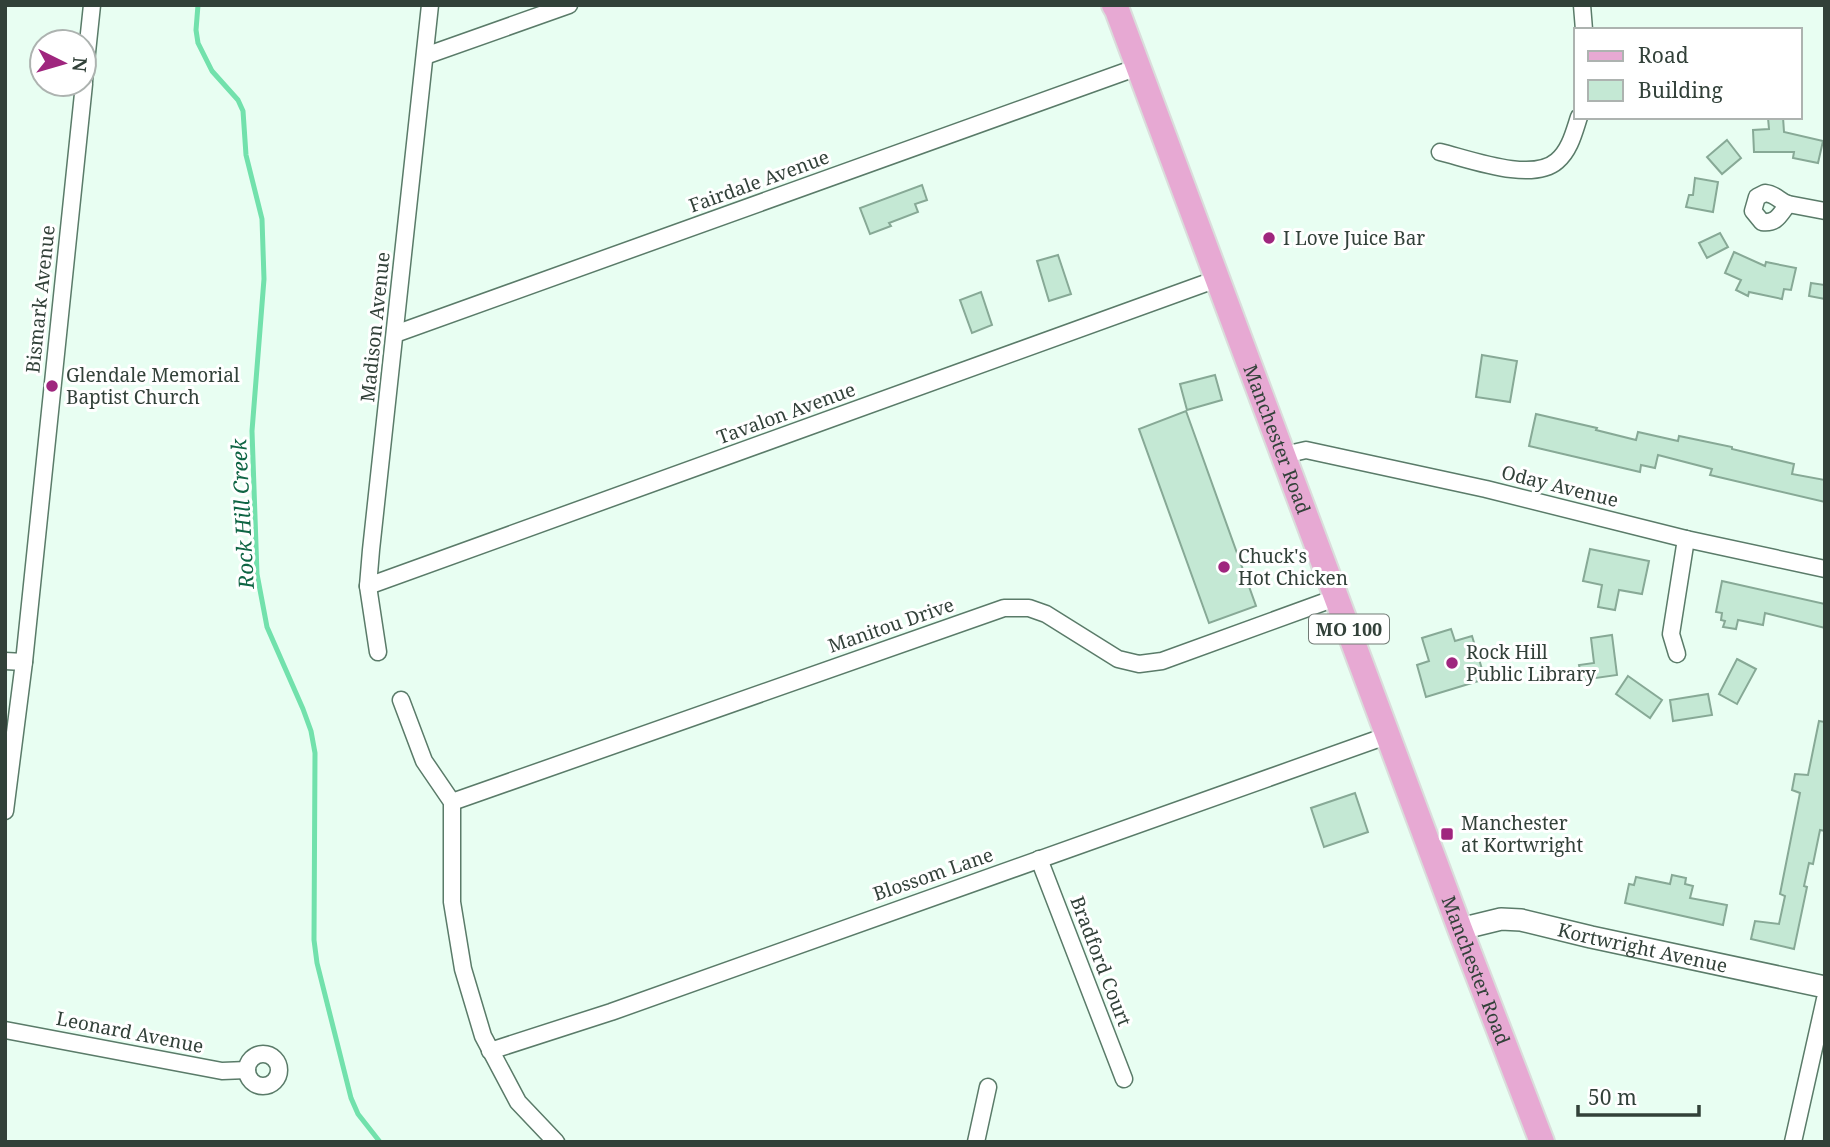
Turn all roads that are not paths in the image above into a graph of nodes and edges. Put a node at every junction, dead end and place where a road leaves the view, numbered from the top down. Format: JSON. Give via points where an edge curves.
{"nodes":[{"id":1,"x":92,"y":5,"type":"edge"},
{"id":2,"x":430,"y":5,"type":"edge"},
{"id":3,"x":569,"y":5,"type":"edge"},
{"id":4,"x":1582,"y":5,"type":"edge"},
{"id":5,"x":1116,"y":7,"type":"edge"},
{"id":6,"x":90,"y":28,"type":"edge"},
{"id":7,"x":1584,"y":28,"type":"edge"},
{"id":8,"x":425,"y":56,"type":"junction"},
{"id":9,"x":1138,"y":67,"type":"junction"},
{"id":10,"x":82,"y":98,"type":"edge"},
{"id":11,"x":1578,"y":119,"type":"edge"},
{"id":12,"x":1440,"y":152,"type":"dead end"},
{"id":13,"x":1788,"y":204,"type":"dead end"},
{"id":14,"x":1825,"y":211,"type":"edge"},
{"id":15,"x":1217,"y":279,"type":"junction"},
{"id":16,"x":395,"y":334,"type":"junction"},
{"id":17,"x":1284,"y":455,"type":"junction"},
{"id":18,"x":1686,"y":539,"type":"junction"},
{"id":19,"x":1825,"y":569,"type":"edge"},
{"id":20,"x":368,"y":586,"type":"junction"},
{"id":21,"x":1338,"y":597,"type":"junction"},
{"id":22,"x":378,"y":652,"type":"dead end"},
{"id":23,"x":1677,"y":654,"type":"dead end"},
{"id":24,"x":5,"y":661,"type":"edge"},
{"id":25,"x":24,"y":662,"type":"junction"},
{"id":26,"x":401,"y":700,"type":"dead end"},
{"id":27,"x":1389,"y":735,"type":"junction"},
{"id":28,"x":452,"y":802,"type":"junction"},
{"id":29,"x":5,"y":811,"type":"edge"},
{"id":30,"x":1039,"y":859,"type":"junction"},
{"id":31,"x":1460,"y":929,"type":"junction"},
{"id":32,"x":1825,"y":987,"type":"edge"},
{"id":33,"x":1825,"y":999,"type":"edge"},
{"id":34,"x":5,"y":1030,"type":"edge"},
{"id":35,"x":490,"y":1051,"type":"junction"},
{"id":36,"x":247,"y":1070,"type":"dead end"},
{"id":37,"x":1125,"y":1079,"type":"dead end"},
{"id":38,"x":988,"y":1087,"type":"dead end"},
{"id":39,"x":556,"y":1142,"type":"edge"},
{"id":40,"x":976,"y":1142,"type":"edge"},
{"id":41,"x":1542,"y":1142,"type":"edge"},
{"id":42,"x":1793,"y":1142,"type":"edge"}],
"edges":[{"from":1,"to":6,"type":"street","name":"Bismark Avenue"},
{"from":2,"to":8,"type":"street","name":"Madison Avenue"},
{"from":3,"to":8,"type":"street"},
{"from":4,"to":7,"type":"street"},
{"from":5,"to":9,"type":"main road","name":"Manchester Road","number":"MO 100"},
{"from":8,"to":16,"type":"street","name":"Madison Avenue"},
{"from":9,"to":15,"type":"main road","name":"Manchester Road","number":"MO 100"},
{"from":9,"to":16,"type":"street","name":"Fairdale Avenue"},
{"from":10,"to":25,"type":"street","name":"Bismark Avenue"},
{"from":11,"to":12,"type":"street","via":[[1562,157],[1540,170],[1523,171]]},
{"from":13,"to":14,"type":"street"},
{"from":15,"to":17,"type":"main road","name":"Manchester Road","number":"MO 100"},
{"from":15,"to":20,"type":"street","name":"Tavalon Avenue"},
{"from":16,"to":20,"type":"street","name":"Madison Avenue"},
{"from":17,"to":18,"type":"street","name":"Oday Avenue","via":[[1306,450]]},
{"from":17,"to":21,"type":"main road","name":"Manchester Road","number":"MO 100"},
{"from":18,"to":19,"type":"street","name":"Oday Avenue"},
{"from":18,"to":23,"type":"street","via":[[1671,634]]},
{"from":20,"to":22,"type":"street","name":"Madison Avenue"},
{"from":21,"to":27,"type":"main road","name":"Manchester Road","number":"MO 100"},
{"from":21,"to":28,"type":"street","name":"Manitou Drive","via":[[1161,662],[1139,664],[1118,659],[1046,614],[1029,608],[1004,608]]},
{"from":24,"to":25,"type":"street"},
{"from":25,"to":29,"type":"street","name":"Bismark Avenue"},
{"from":26,"to":28,"type":"street","via":[[424,761]]},
{"from":27,"to":30,"type":"street","name":"Blossom Lane"},
{"from":27,"to":31,"type":"main road","name":"Manchester Road","number":"MO 100"},
{"from":28,"to":35,"type":"street","via":[[452,902],[463,969]]},
{"from":30,"to":35,"type":"street","name":"Blossom Lane"},
{"from":30,"to":37,"type":"street","name":"Bradford Court"},
{"from":31,"to":32,"type":"street","name":"Kortwright Avenue","via":[[1501,919],[1521,920]]},
{"from":31,"to":41,"type":"main road","name":"Manchester Road","number":"MO 100"},
{"from":33,"to":42,"type":"street"},
{"from":34,"to":36,"type":"street","name":"Leonard Avenue","via":[[222,1071]]},
{"from":35,"to":39,"type":"street","via":[[518,1102]]},
{"from":38,"to":40,"type":"street"}]}
